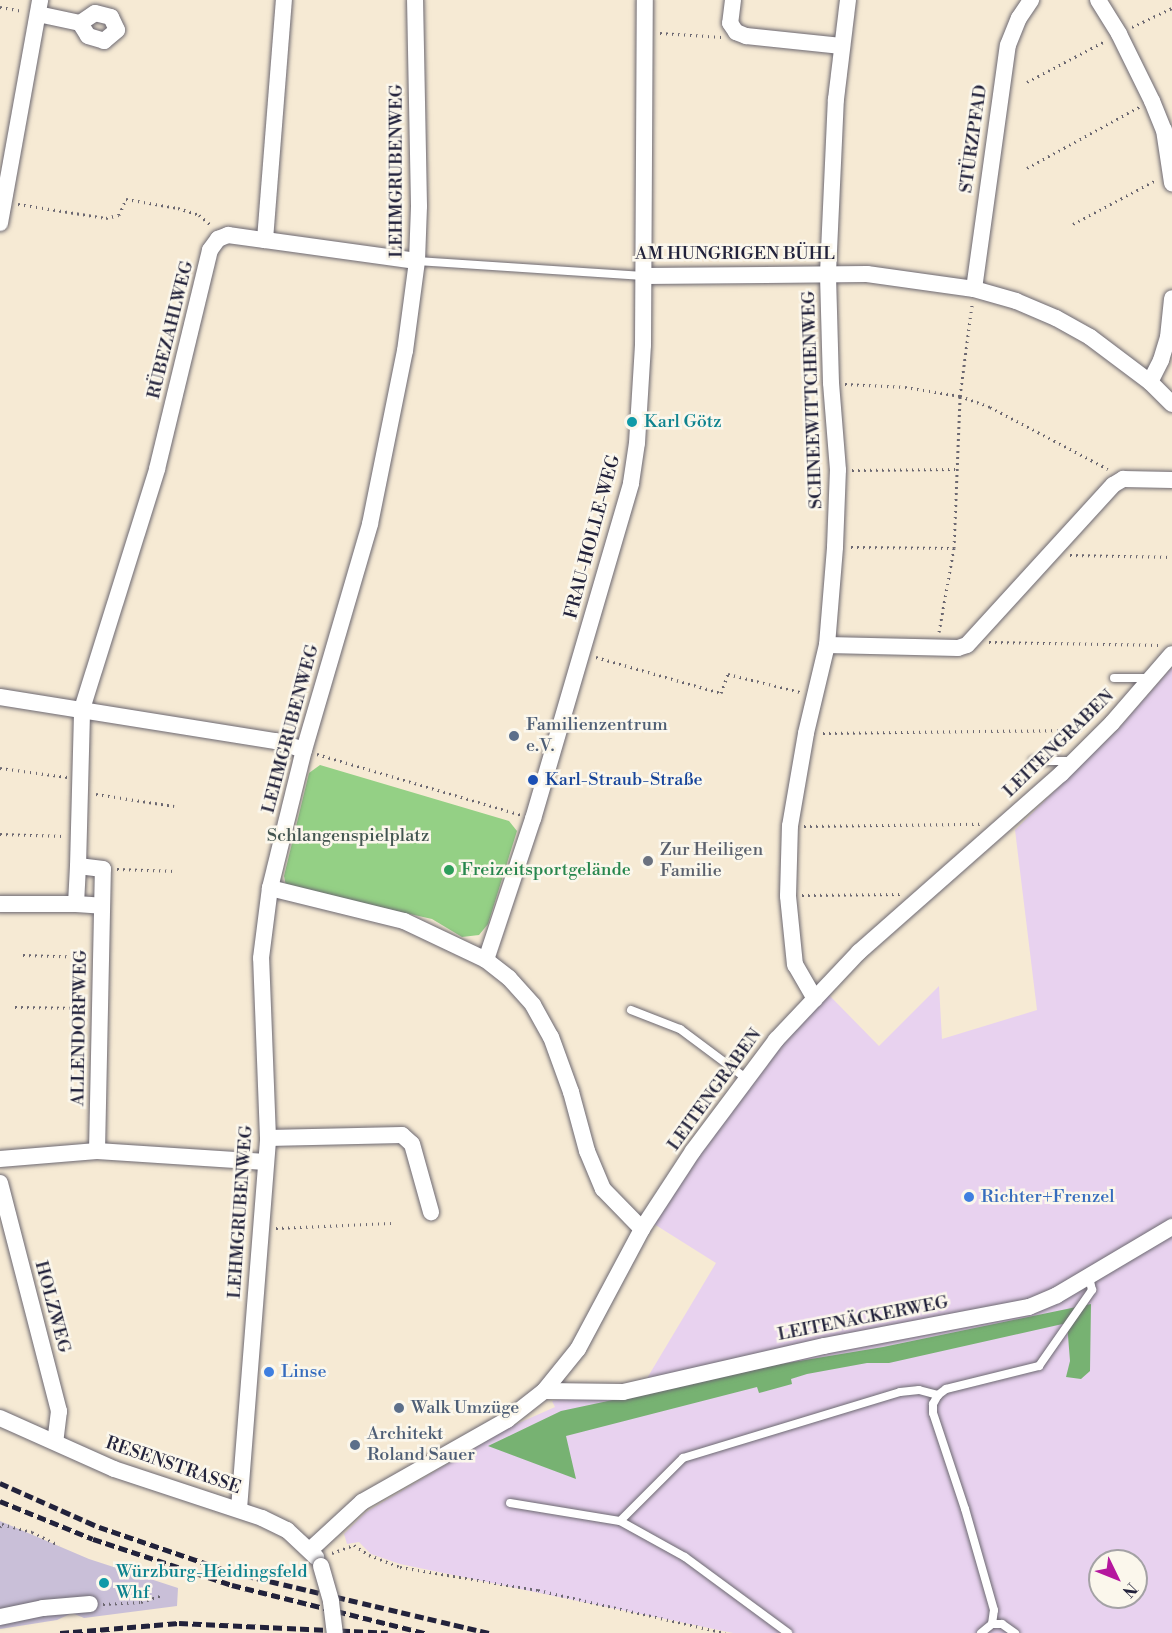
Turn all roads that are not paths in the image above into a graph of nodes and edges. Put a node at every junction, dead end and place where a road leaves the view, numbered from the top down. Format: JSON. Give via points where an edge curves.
{"nodes":[{"id":1,"x":284,"y":0,"type":"edge"},
{"id":2,"x":415,"y":0,"type":"edge"},
{"id":3,"x":645,"y":0,"type":"edge"},
{"id":4,"x":734,"y":0,"type":"edge"},
{"id":5,"x":848,"y":0,"type":"edge"},
{"id":6,"x":1031,"y":0,"type":"edge"},
{"id":7,"x":1098,"y":0,"type":"edge"},
{"id":8,"x":39,"y":7,"type":"edge"},
{"id":9,"x":80,"y":23,"type":"dead end"},
{"id":10,"x":841,"y":46,"type":"junction"},
{"id":11,"x":1171,"y":178,"type":"edge"},
{"id":12,"x":0,"y":223,"type":"edge"},
{"id":13,"x":265,"y":240,"type":"junction"},
{"id":14,"x":417,"y":261,"type":"junction"},
{"id":15,"x":828,"y":273,"type":"junction"},
{"id":16,"x":644,"y":276,"type":"junction"},
{"id":17,"x":974,"y":289,"type":"junction"},
{"id":18,"x":1172,"y":298,"type":"edge"},
{"id":19,"x":1150,"y":382,"type":"junction"},
{"id":20,"x":1172,"y":404,"type":"edge"},
{"id":21,"x":1172,"y":480,"type":"edge"},
{"id":22,"x":827,"y":645,"type":"junction"},
{"id":23,"x":1168,"y":650,"type":"edge"},
{"id":24,"x":1114,"y":678,"type":"dead end"},
{"id":25,"x":1151,"y":678,"type":"junction"},
{"id":26,"x":0,"y":697,"type":"edge"},
{"id":27,"x":82,"y":708,"type":"junction"},
{"id":28,"x":304,"y":750,"type":"junction"},
{"id":29,"x":1033,"y":761,"type":"dead end"},
{"id":30,"x":1074,"y":761,"type":"junction"},
{"id":31,"x":78,"y":866,"type":"junction"},
{"id":32,"x":270,"y":888,"type":"junction"},
{"id":33,"x":0,"y":904,"type":"edge"},
{"id":34,"x":76,"y":904,"type":"junction"},
{"id":35,"x":102,"y":906,"type":"junction"},
{"id":36,"x":486,"y":960,"type":"junction"},
{"id":37,"x":815,"y":999,"type":"junction"},
{"id":38,"x":631,"y":1010,"type":"dead end"},
{"id":39,"x":747,"y":1078,"type":"junction"},
{"id":40,"x":268,"y":1138,"type":"junction"},
{"id":41,"x":97,"y":1151,"type":"junction"},
{"id":42,"x":0,"y":1159,"type":"edge"},
{"id":43,"x":266,"y":1162,"type":"junction"},
{"id":44,"x":0,"y":1185,"type":"edge"},
{"id":45,"x":431,"y":1212,"type":"dead end"},
{"id":46,"x":1172,"y":1227,"type":"edge"},
{"id":47,"x":642,"y":1229,"type":"junction"},
{"id":48,"x":1089,"y":1276,"type":"junction"},
{"id":49,"x":544,"y":1391,"type":"junction"},
{"id":50,"x":938,"y":1395,"type":"junction"},
{"id":51,"x":0,"y":1418,"type":"edge"},
{"id":52,"x":55,"y":1442,"type":"junction"},
{"id":53,"x":510,"y":1503,"type":"dead end"},
{"id":54,"x":239,"y":1509,"type":"junction"},
{"id":55,"x":620,"y":1521,"type":"junction"},
{"id":56,"x":315,"y":1558,"type":"junction"},
{"id":57,"x":90,"y":1605,"type":"road end"},
{"id":58,"x":0,"y":1617,"type":"edge"},
{"id":59,"x":992,"y":1624,"type":"junction"},
{"id":60,"x":335,"y":1633,"type":"edge"},
{"id":61,"x":788,"y":1633,"type":"edge"},
{"id":62,"x":981,"y":1633,"type":"edge"},
{"id":63,"x":1016,"y":1633,"type":"edge"}],
"edges":[{"from":1,"to":13,"type":"street"},
{"from":2,"to":14,"type":"street","name":"LEHMGRUBENWEG"},
{"from":3,"to":16,"type":"street","name":"FRAU-HOLLE-WEG"},
{"from":4,"to":10,"type":"street","via":[[730,23],[736,32]]},
{"from":5,"to":10,"type":"street","name":"SCHNEEWITTCHENWEG"},
{"from":6,"to":17,"type":"street","name":"STÜRZPFAD","via":[[1008,45]]},
{"from":7,"to":11,"type":"street","via":[[1152,100],[1164,130]]},
{"from":8,"to":9,"type":"street"},
{"from":8,"to":12,"type":"street"},
{"from":10,"to":15,"type":"street","name":"SCHNEEWITTCHENWEG","via":[[830,174]]},
{"from":13,"to":14,"type":"street","name":"AM HUNGRIGEN BÜHL"},
{"from":13,"to":27,"type":"street","name":"RÜBEZAHLWEG","via":[[228,235],[218,238],[210,250],[157,469]]},
{"from":14,"to":16,"type":"lane","name":"AM HUNGRIGEN BÜHL"},
{"from":14,"to":28,"type":"street","name":"LEHMGRUBENWEG","via":[[405,351],[370,524]]},
{"from":15,"to":16,"type":"street","name":"AM HUNGRIGEN BÜHL"},
{"from":15,"to":17,"type":"street","name":"AM HUNGRIGEN BÜHL","via":[[904,277]]},
{"from":15,"to":22,"type":"street","name":"SCHNEEWITTCHENWEG","via":[[838,470]]},
{"from":16,"to":36,"type":"street","name":"FRAU-HOLLE-WEG","via":[[637,443],[631,483],[533,819]]},
{"from":17,"to":19,"type":"street","name":"AM HUNGRIGEN BÜHL","via":[[1056,318],[1116,355]]},
{"from":18,"to":19,"type":"street","via":[[1168,337]]},
{"from":19,"to":20,"type":"street","name":"AM HUNGRIGEN BÜHL"},
{"from":21,"to":22,"type":"street","via":[[1123,479],[1113,485],[972,641],[958,648]]},
{"from":22,"to":37,"type":"street","name":"SCHNEEWITTCHENWEG","via":[[790,826],[788,896],[795,965]]},
{"from":23,"to":25,"type":"street","name":"LEITENGRABEN"},
{"from":24,"to":25,"type":"lane"},
{"from":25,"to":30,"type":"street","name":"LEITENGRABEN"},
{"from":26,"to":27,"type":"street"},
{"from":27,"to":28,"type":"street","via":[[276,741]]},
{"from":27,"to":31,"type":"street"},
{"from":28,"to":32,"type":"street","name":"LEHMGRUBENWEG"},
{"from":29,"to":30,"type":"lane"},
{"from":30,"to":37,"type":"street","name":"LEITENGRABEN","via":[[859,952]]},
{"from":31,"to":34,"type":"street"},
{"from":31,"to":35,"type":"street","name":"ALLENDORFWEG","via":[[103,868]]},
{"from":32,"to":36,"type":"street","via":[[404,921]]},
{"from":32,"to":40,"type":"street","name":"LEHMGRUBENWEG","via":[[261,958]]},
{"from":33,"to":34,"type":"street"},
{"from":34,"to":35,"type":"street"},
{"from":35,"to":41,"type":"street","name":"ALLENDORFWEG"},
{"from":36,"to":47,"type":"street","via":[[533,1005],[551,1037],[603,1189]]},
{"from":37,"to":39,"type":"street","name":"LEITENGRABEN"},
{"from":38,"to":39,"type":"lane","via":[[681,1029]]},
{"from":39,"to":47,"type":"street","name":"LEITENGRABEN"},
{"from":40,"to":43,"type":"street","name":"LEHMGRUBENWEG"},
{"from":40,"to":45,"type":"street","via":[[402,1135],[412,1144]]},
{"from":41,"to":42,"type":"street"},
{"from":41,"to":43,"type":"street"},
{"from":43,"to":54,"type":"street","name":"LEHMGRUBENWEG"},
{"from":44,"to":52,"type":"street","name":"HOLZWEG","via":[[59,1411]]},
{"from":46,"to":48,"type":"street","name":"LEITENÄCKERWEG"},
{"from":47,"to":49,"type":"street","name":"LEITENGRABEN","via":[[578,1349]]},
{"from":48,"to":49,"type":"street","name":"LEITENÄCKERWEG","via":[[1029,1307],[824,1346],[623,1392]]},
{"from":48,"to":50,"type":"lane","via":[[1092,1290],[1039,1366],[946,1389]]},
{"from":49,"to":56,"type":"street","name":"LEITENGRABEN","via":[[507,1420],[362,1502]]},
{"from":50,"to":55,"type":"lane","via":[[919,1390],[900,1392],[683,1458]]},
{"from":50,"to":59,"type":"lane","via":[[933,1413],[994,1610]]},
{"from":51,"to":52,"type":"street","name":"RESENSTRASSE"},
{"from":52,"to":54,"type":"street","name":"RESENSTRASSE","via":[[114,1469]]},
{"from":53,"to":55,"type":"lane"},
{"from":54,"to":56,"type":"street","name":"RESENSTRASSE","via":[[287,1530]]},
{"from":55,"to":61,"type":"lane","via":[[685,1557]]},
{"from":56,"to":60,"type":"street","bridge":true,"via":[[331,1602]]},
{"from":57,"to":58,"type":"street","via":[[43,1608]]},
{"from":59,"to":62,"type":"lane"},
{"from":59,"to":63,"type":"lane","via":[[1002,1624]]}]}
